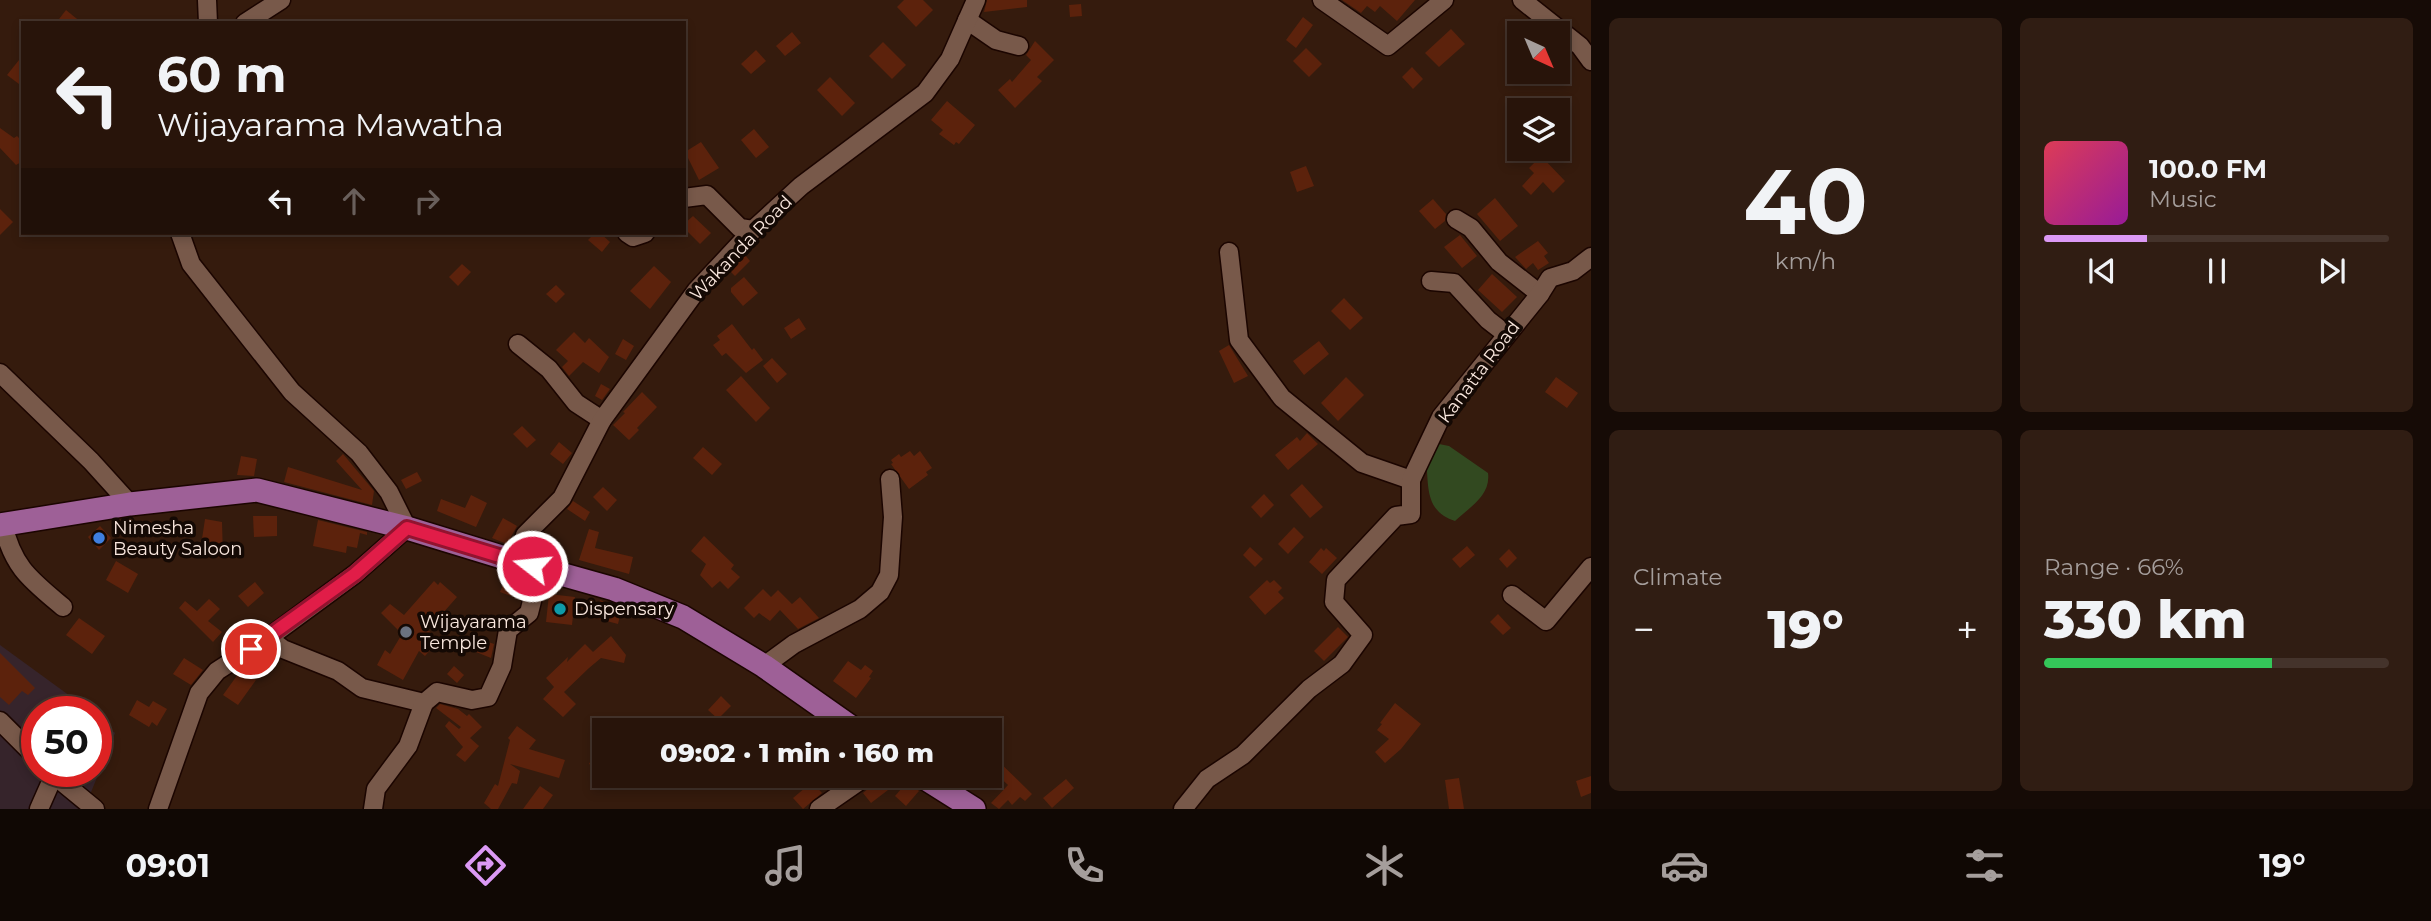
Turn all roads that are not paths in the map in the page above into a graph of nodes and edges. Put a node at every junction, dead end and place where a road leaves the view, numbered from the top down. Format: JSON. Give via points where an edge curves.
{"nodes":[{"id":1,"x":207,"y":0,"type":"edge"},
{"id":2,"x":281,"y":0,"type":"edge"},
{"id":3,"x":976,"y":0,"type":"edge"},
{"id":4,"x":1322,"y":0,"type":"edge"},
{"id":5,"x":1444,"y":0,"type":"edge"},
{"id":6,"x":1522,"y":0,"type":"edge"},
{"id":7,"x":967,"y":20,"type":"junction"},
{"id":8,"x":208,"y":21,"type":"edge"},
{"id":9,"x":248,"y":21,"type":"edge"},
{"id":10,"x":1019,"y":46,"type":"dead end"},
{"id":11,"x":1591,"y":61,"type":"edge"},
{"id":12,"x":686,"y":198,"type":"edge"},
{"id":13,"x":1457,"y":219,"type":"dead end"},
{"id":14,"x":753,"y":230,"type":"junction"},
{"id":15,"x":181,"y":235,"type":"edge"},
{"id":16,"x":1229,"y":252,"type":"dead end"},
{"id":17,"x":1591,"y":257,"type":"edge"},
{"id":18,"x":1431,"y":281,"type":"dead end"},
{"id":19,"x":1541,"y":294,"type":"junction"},
{"id":20,"x":1506,"y":334,"type":"junction"},
{"id":21,"x":518,"y":344,"type":"dead end"},
{"id":22,"x":0,"y":373,"type":"edge"},
{"id":23,"x":602,"y":421,"type":"junction"},
{"id":24,"x":890,"y":480,"type":"dead end"},
{"id":25,"x":1411,"y":480,"type":"junction"},
{"id":26,"x":130,"y":504,"type":"junction"},
{"id":27,"x":2,"y":524,"type":"edge"},
{"id":28,"x":407,"y":528,"type":"junction"},
{"id":29,"x":518,"y":562,"type":"junction"},
{"id":30,"x":1591,"y":567,"type":"edge"},
{"id":31,"x":546,"y":570,"type":"junction"},
{"id":32,"x":1512,"y":595,"type":"dead end"},
{"id":33,"x":63,"y":607,"type":"dead end"},
{"id":34,"x":268,"y":638,"type":"junction"},
{"id":35,"x":764,"y":666,"type":"junction"},
{"id":36,"x":426,"y":701,"type":"junction"},
{"id":37,"x":838,"y":718,"type":"edge"},
{"id":38,"x":0,"y":721,"type":"edge"},
{"id":39,"x":21,"y":742,"type":"edge"},
{"id":40,"x":48,"y":787,"type":"edge"},
{"id":41,"x":68,"y":787,"type":"edge"},
{"id":42,"x":849,"y":788,"type":"edge"},
{"id":43,"x":941,"y":788,"type":"edge"},
{"id":44,"x":38,"y":809,"type":"edge"},
{"id":45,"x":95,"y":809,"type":"edge"},
{"id":46,"x":158,"y":809,"type":"edge"},
{"id":47,"x":373,"y":809,"type":"edge"},
{"id":48,"x":819,"y":809,"type":"edge"},
{"id":49,"x":974,"y":809,"type":"edge"},
{"id":50,"x":1183,"y":809,"type":"edge"}],
"edges":[{"from":1,"to":8,"type":"street"},
{"from":2,"to":9,"type":"street"},
{"from":3,"to":7,"type":"street","name":"Wakanda Road"},
{"from":4,"to":5,"type":"street","via":[[1388,46]]},
{"from":6,"to":11,"type":"street","via":[[1580,46]]},
{"from":7,"to":10,"type":"street","via":[[996,40]]},
{"from":7,"to":14,"type":"street","name":"Wakanda Road","via":[[950,59],[926,93],[801,186]]},
{"from":12,"to":14,"type":"street","via":[[707,195],[740,228]]},
{"from":13,"to":19,"type":"street","via":[[1499,262]]},
{"from":14,"to":23,"type":"street","name":"Wakanda Road","via":[[696,291]]},
{"from":15,"to":28,"type":"street","via":[[191,264],[292,392],[359,453],[389,492]]},
{"from":16,"to":25,"type":"street","via":[[1239,340],[1282,398],[1362,463]]},
{"from":17,"to":19,"type":"street","name":"Kanatta Road","via":[[1573,271],[1550,278]]},
{"from":18,"to":20,"type":"street","via":[[1454,283]]},
{"from":19,"to":20,"type":"street","name":"Kanatta Road"},
{"from":20,"to":25,"type":"street","name":"Kanatta Road","via":[[1441,417]]},
{"from":21,"to":23,"type":"street","via":[[549,369],[576,403]]},
{"from":22,"to":26,"type":"street"},
{"from":23,"to":29,"type":"street","name":"Wakanda Road","via":[[562,498],[525,535]]},
{"from":24,"to":35,"type":"street","via":[[889,575],[880,592]]},
{"from":25,"to":50,"type":"street","name":"Kanatta Road","via":[[1411,514],[1396,516],[1336,580],[1334,602],[1363,635],[1357,645],[1243,754],[1207,779]]},
{"from":26,"to":27,"type":"main road"},
{"from":26,"to":28,"type":"main road","via":[[257,490]]},
{"from":27,"to":33,"type":"street","via":[[24,574]]},
{"from":28,"to":29,"type":"main road"},
{"from":28,"to":34,"type":"street","via":[[355,574]]},
{"from":29,"to":31,"type":"main road"},
{"from":30,"to":32,"type":"street","via":[[1546,621]]},
{"from":31,"to":35,"type":"main road","via":[[614,589],[683,617]]},
{"from":31,"to":36,"type":"street","via":[[529,613],[508,630],[502,666],[488,697],[471,700],[437,692]]},
{"from":34,"to":36,"type":"street","via":[[283,649],[338,671],[362,688]]},
{"from":34,"to":46,"type":"street","via":[[217,671],[199,693]]},
{"from":35,"to":37,"type":"main road"},
{"from":36,"to":47,"type":"street","via":[[408,746],[376,789]]},
{"from":38,"to":39,"type":"street"},
{"from":40,"to":44,"type":"street"},
{"from":41,"to":45,"type":"street"},
{"from":42,"to":48,"type":"street"},
{"from":43,"to":49,"type":"main road"}]}
